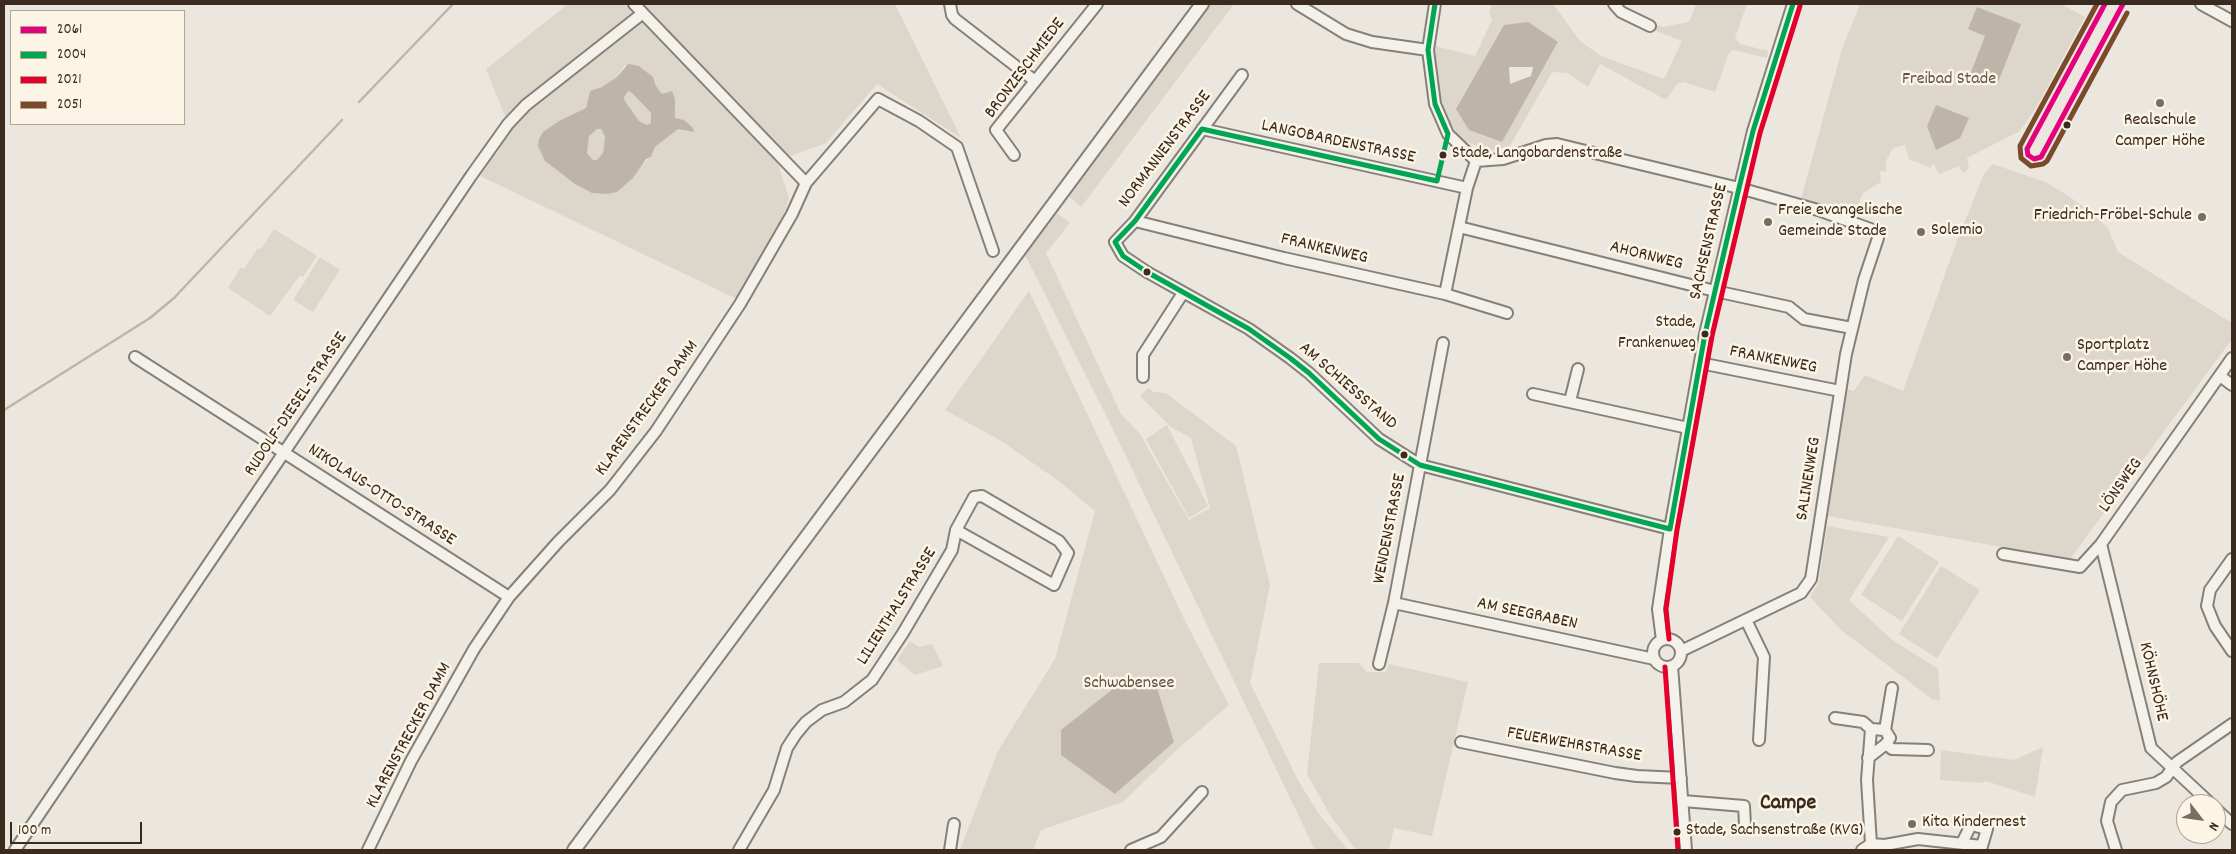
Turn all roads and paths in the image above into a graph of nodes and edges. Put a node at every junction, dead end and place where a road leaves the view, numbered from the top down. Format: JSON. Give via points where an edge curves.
{"nodes":[{"id":1,"x":634,"y":4,"type":"edge"},
{"id":2,"x":950,"y":4,"type":"edge"},
{"id":3,"x":1097,"y":4,"type":"edge"},
{"id":4,"x":1202,"y":4,"type":"edge"},
{"id":5,"x":1297,"y":4,"type":"edge"},
{"id":6,"x":1435,"y":4,"type":"edge"},
{"id":7,"x":1614,"y":4,"type":"edge"},
{"id":8,"x":1793,"y":4,"type":"edge"},
{"id":9,"x":2201,"y":4,"type":"edge"},
{"id":10,"x":643,"y":13,"type":"junction"},
{"id":11,"x":2232,"y":22,"type":"edge"},
{"id":12,"x":1650,"y":26,"type":"dead end"},
{"id":13,"x":1428,"y":50,"type":"junction"},
{"id":14,"x":1242,"y":75,"type":"dead end"},
{"id":15,"x":1035,"y":81,"type":"junction"},
{"id":16,"x":1202,"y":129,"type":"junction"},
{"id":17,"x":1014,"y":155,"type":"dead end"},
{"id":18,"x":1476,"y":160,"type":"junction"},
{"id":19,"x":806,"y":183,"type":"junction"},
{"id":20,"x":1467,"y":188,"type":"junction"},
{"id":21,"x":1739,"y":188,"type":"junction"},
{"id":22,"x":1134,"y":220,"type":"junction"},
{"id":23,"x":1459,"y":227,"type":"junction"},
{"id":24,"x":1115,"y":242,"type":"joint"},
{"id":25,"x":993,"y":252,"type":"dead end"},
{"id":26,"x":1715,"y":291,"type":"junction"},
{"id":27,"x":1183,"y":293,"type":"junction"},
{"id":28,"x":1445,"y":294,"type":"junction"},
{"id":29,"x":1506,"y":313,"type":"dead end"},
{"id":30,"x":1852,"y":328,"type":"junction"},
{"id":31,"x":1443,"y":343,"type":"dead end"},
{"id":32,"x":135,"y":357,"type":"dead end"},
{"id":33,"x":2232,"y":358,"type":"edge"},
{"id":34,"x":1700,"y":363,"type":"junction"},
{"id":35,"x":1578,"y":370,"type":"dead end"},
{"id":36,"x":2220,"y":376,"type":"junction"},
{"id":37,"x":1143,"y":378,"type":"dead end"},
{"id":38,"x":2232,"y":385,"type":"edge"},
{"id":39,"x":1840,"y":391,"type":"junction"},
{"id":40,"x":1533,"y":394,"type":"dead end"},
{"id":41,"x":1570,"y":401,"type":"junction"},
{"id":42,"x":1688,"y":428,"type":"junction"},
{"id":43,"x":285,"y":452,"type":"junction"},
{"id":44,"x":1420,"y":465,"type":"junction"},
{"id":45,"x":1670,"y":529,"type":"junction"},
{"id":46,"x":956,"y":530,"type":"junction"},
{"id":47,"x":2101,"y":544,"type":"junction"},
{"id":48,"x":2003,"y":554,"type":"dead end"},
{"id":49,"x":2232,"y":559,"type":"edge"},
{"id":50,"x":509,"y":597,"type":"junction"},
{"id":51,"x":1394,"y":603,"type":"junction"},
{"id":52,"x":1746,"y":620,"type":"junction"},
{"id":53,"x":1662,"y":640,"type":"junction"},
{"id":54,"x":1681,"y":651,"type":"junction"},
{"id":55,"x":2232,"y":651,"type":"edge"},
{"id":56,"x":1654,"y":658,"type":"junction"},
{"id":57,"x":1379,"y":664,"type":"dead end"},
{"id":58,"x":1672,"y":666,"type":"junction"},
{"id":59,"x":1892,"y":688,"type":"dead end"},
{"id":60,"x":1835,"y":718,"type":"dead end"},
{"id":61,"x":2232,"y":724,"type":"edge"},
{"id":62,"x":1871,"y":729,"type":"junction"},
{"id":63,"x":1885,"y":730,"type":"junction"},
{"id":64,"x":1759,"y":740,"type":"dead end"},
{"id":65,"x":1461,"y":742,"type":"dead end"},
{"id":66,"x":1886,"y":744,"type":"junction"},
{"id":67,"x":1928,"y":750,"type":"dead end"},
{"id":68,"x":1868,"y":758,"type":"junction"},
{"id":69,"x":2172,"y":768,"type":"junction"},
{"id":70,"x":1681,"y":778,"type":"junction"},
{"id":71,"x":1202,"y":792,"type":"dead end"},
{"id":72,"x":2200,"y":794,"type":"edge"},
{"id":73,"x":1683,"y":800,"type":"junction"},
{"id":74,"x":954,"y":824,"type":"dead end"},
{"id":75,"x":1745,"y":825,"type":"dead end"},
{"id":76,"x":1962,"y":843,"type":"dead end"},
{"id":77,"x":1866,"y":847,"type":"edge"},
{"id":78,"x":15,"y":850,"type":"edge"},
{"id":79,"x":368,"y":850,"type":"edge"},
{"id":80,"x":574,"y":850,"type":"edge"},
{"id":81,"x":739,"y":850,"type":"edge"},
{"id":82,"x":950,"y":850,"type":"edge"},
{"id":83,"x":1131,"y":850,"type":"edge"},
{"id":84,"x":1686,"y":850,"type":"edge"},
{"id":85,"x":2116,"y":850,"type":"edge"}],
"edges":[{"from":1,"to":10,"type":"street"},
{"from":2,"to":15,"type":"street","via":[[952,15]]},
{"from":3,"to":15,"type":"street","name":"BRONZESCHMIEDE"},
{"from":4,"to":80,"type":"main road"},
{"from":5,"to":13,"type":"street","via":[[1346,34],[1372,42]]},
{"from":6,"to":13,"type":"street"},
{"from":7,"to":12,"type":"street","via":[[1621,12]]},
{"from":8,"to":21,"type":"street","name":"SACHSENSTRASSE","via":[[1753,130]]},
{"from":9,"to":11,"type":"street"},
{"from":10,"to":19,"type":"street"},
{"from":10,"to":43,"type":"street","name":"RUDOLF-DIESEL-STRASSE","via":[[516,114],[470,176]]},
{"from":13,"to":18,"type":"street","via":[[1434,104],[1448,134]]},
{"from":14,"to":16,"type":"street","name":"NORMANNENSTRASSE"},
{"from":15,"to":17,"type":"street","name":"BRONZESCHMIEDE","via":[[996,130]]},
{"from":16,"to":20,"type":"street","name":"LANGOBARDENSTRASSE"},
{"from":16,"to":22,"type":"street","name":"NORMANNENSTRASSE"},
{"from":18,"to":20,"type":"street"},
{"from":18,"to":21,"type":"street","via":[[1503,159],[1557,144]]},
{"from":19,"to":25,"type":"street","name":"KLARENSTRECKER DAMM","via":[[878,99],[957,147]]},
{"from":19,"to":50,"type":"street","name":"KLARENSTRECKER DAMM","via":[[792,214],[740,304],[656,431],[610,490]]},
{"from":20,"to":23,"type":"street"},
{"from":21,"to":26,"type":"street","name":"SACHSENSTRASSE"},
{"from":21,"to":30,"type":"street","name":"SALINENWEG","via":[[1818,210],[1876,231],[1878,238]]},
{"from":22,"to":24,"type":"street","name":"NORMANNENSTRASSE"},
{"from":22,"to":28,"type":"street","name":"FRANKENWEG"},
{"from":23,"to":26,"type":"street","name":"AHORNWEG"},
{"from":23,"to":28,"type":"street"},
{"from":24,"to":27,"type":"street","name":"AM SCHIESSSTAND","via":[[1123,256]]},
{"from":26,"to":30,"type":"street","name":"AHORNWEG","via":[[1789,307],[1804,319]]},
{"from":26,"to":34,"type":"street","name":"SACHSENSTRASSE"},
{"from":27,"to":37,"type":"street","via":[[1143,354]]},
{"from":27,"to":44,"type":"street","name":"AM SCHIESSSTAND","via":[[1290,358],[1379,439]]},
{"from":28,"to":29,"type":"street","name":"FRANKENWEG"},
{"from":30,"to":39,"type":"street","name":"SALINENWEG"},
{"from":31,"to":44,"type":"street","name":"WENDENSTRASSE"},
{"from":32,"to":43,"type":"street","name":"NIKOLAUS-OTTO-STRASSE"},
{"from":33,"to":36,"type":"street","name":"LÖNSWEG"},
{"from":34,"to":39,"type":"street","name":"FRANKENWEG"},
{"from":34,"to":42,"type":"street","name":"SACHSENSTRASSE"},
{"from":35,"to":41,"type":"street"},
{"from":36,"to":38,"type":"street"},
{"from":36,"to":47,"type":"street","name":"LÖNSWEG"},
{"from":39,"to":52,"type":"street","name":"SALINENWEG","via":[[1812,579],[1801,593]]},
{"from":40,"to":41,"type":"street"},
{"from":41,"to":42,"type":"street"},
{"from":42,"to":45,"type":"street","name":"SACHSENSTRASSE"},
{"from":43,"to":50,"type":"street","name":"NIKOLAUS-OTTO-STRASSE"},
{"from":43,"to":78,"type":"street","name":"RUDOLF-DIESEL-STRASSE"},
{"from":44,"to":45,"type":"street","name":"AM SCHIESSSTAND"},
{"from":44,"to":51,"type":"street","name":"WENDENSTRASSE"},
{"from":45,"to":53,"type":"street","name":"SACHSENSTRASSE","via":[[1658,609]]},
{"from":46,"to":46,"type":"street","name":"LILIENTHALSTRASSE","via":[[974,497],[982,496],[1059,541],[1068,552],[1054,586]]},
{"from":46,"to":81,"type":"street","name":"LILIENTHALSTRASSE","via":[[952,550],[872,680],[844,702],[822,710],[796,734],[787,748],[774,790]]},
{"from":47,"to":48,"type":"street","name":"LÖNSWEG","via":[[2080,566]]},
{"from":47,"to":69,"type":"street","name":"KÖHNSHÖHE","via":[[2151,748]]},
{"from":49,"to":55,"type":"street","via":[[2210,590],[2207,606],[2215,626]]},
{"from":50,"to":79,"type":"street","name":"KLARENSTRECKER DAMM","via":[[442,705]]},
{"from":51,"to":56,"type":"street","name":"AM SEEGRABEN"},
{"from":51,"to":57,"type":"street","name":"WENDENSTRASSE"},
{"from":52,"to":54,"type":"street","name":"SALINENWEG"},
{"from":52,"to":64,"type":"street","via":[[1764,657]]},
{"from":53,"to":54,"type":"street","via":[[1674,641]]},
{"from":53,"to":56,"type":"street","via":[[1655,646]]},
{"from":54,"to":58,"type":"street","via":[[1679,660]]},
{"from":56,"to":58,"type":"street","via":[[1660,665]]},
{"from":58,"to":70,"type":"street"},
{"from":59,"to":63,"type":"street"},
{"from":60,"to":62,"type":"street","via":[[1863,722]]},
{"from":61,"to":69,"type":"street"},
{"from":62,"to":63,"type":"street"},
{"from":62,"to":68,"type":"street"},
{"from":63,"to":66,"type":"street","via":[[1890,738]]},
{"from":65,"to":70,"type":"street","name":"FEUERWEHRSTRASSE","via":[[1615,773]]},
{"from":66,"to":67,"type":"street","via":[[1892,749]]},
{"from":66,"to":68,"type":"street"},
{"from":68,"to":77,"type":"street"},
{"from":69,"to":72,"type":"street","name":"KÖHNSHÖHE"},
{"from":69,"to":85,"type":"street","via":[[2166,777],[2156,782],[2122,790],[2111,802],[2106,821]]},
{"from":70,"to":73,"type":"street"},
{"from":71,"to":83,"type":"street","via":[[1161,837]]},
{"from":73,"to":75,"type":"street","via":[[1744,806]]},
{"from":73,"to":84,"type":"street"},
{"from":74,"to":82,"type":"street"},
{"from":76,"to":77,"type":"street","via":[[1928,838]]}]}
